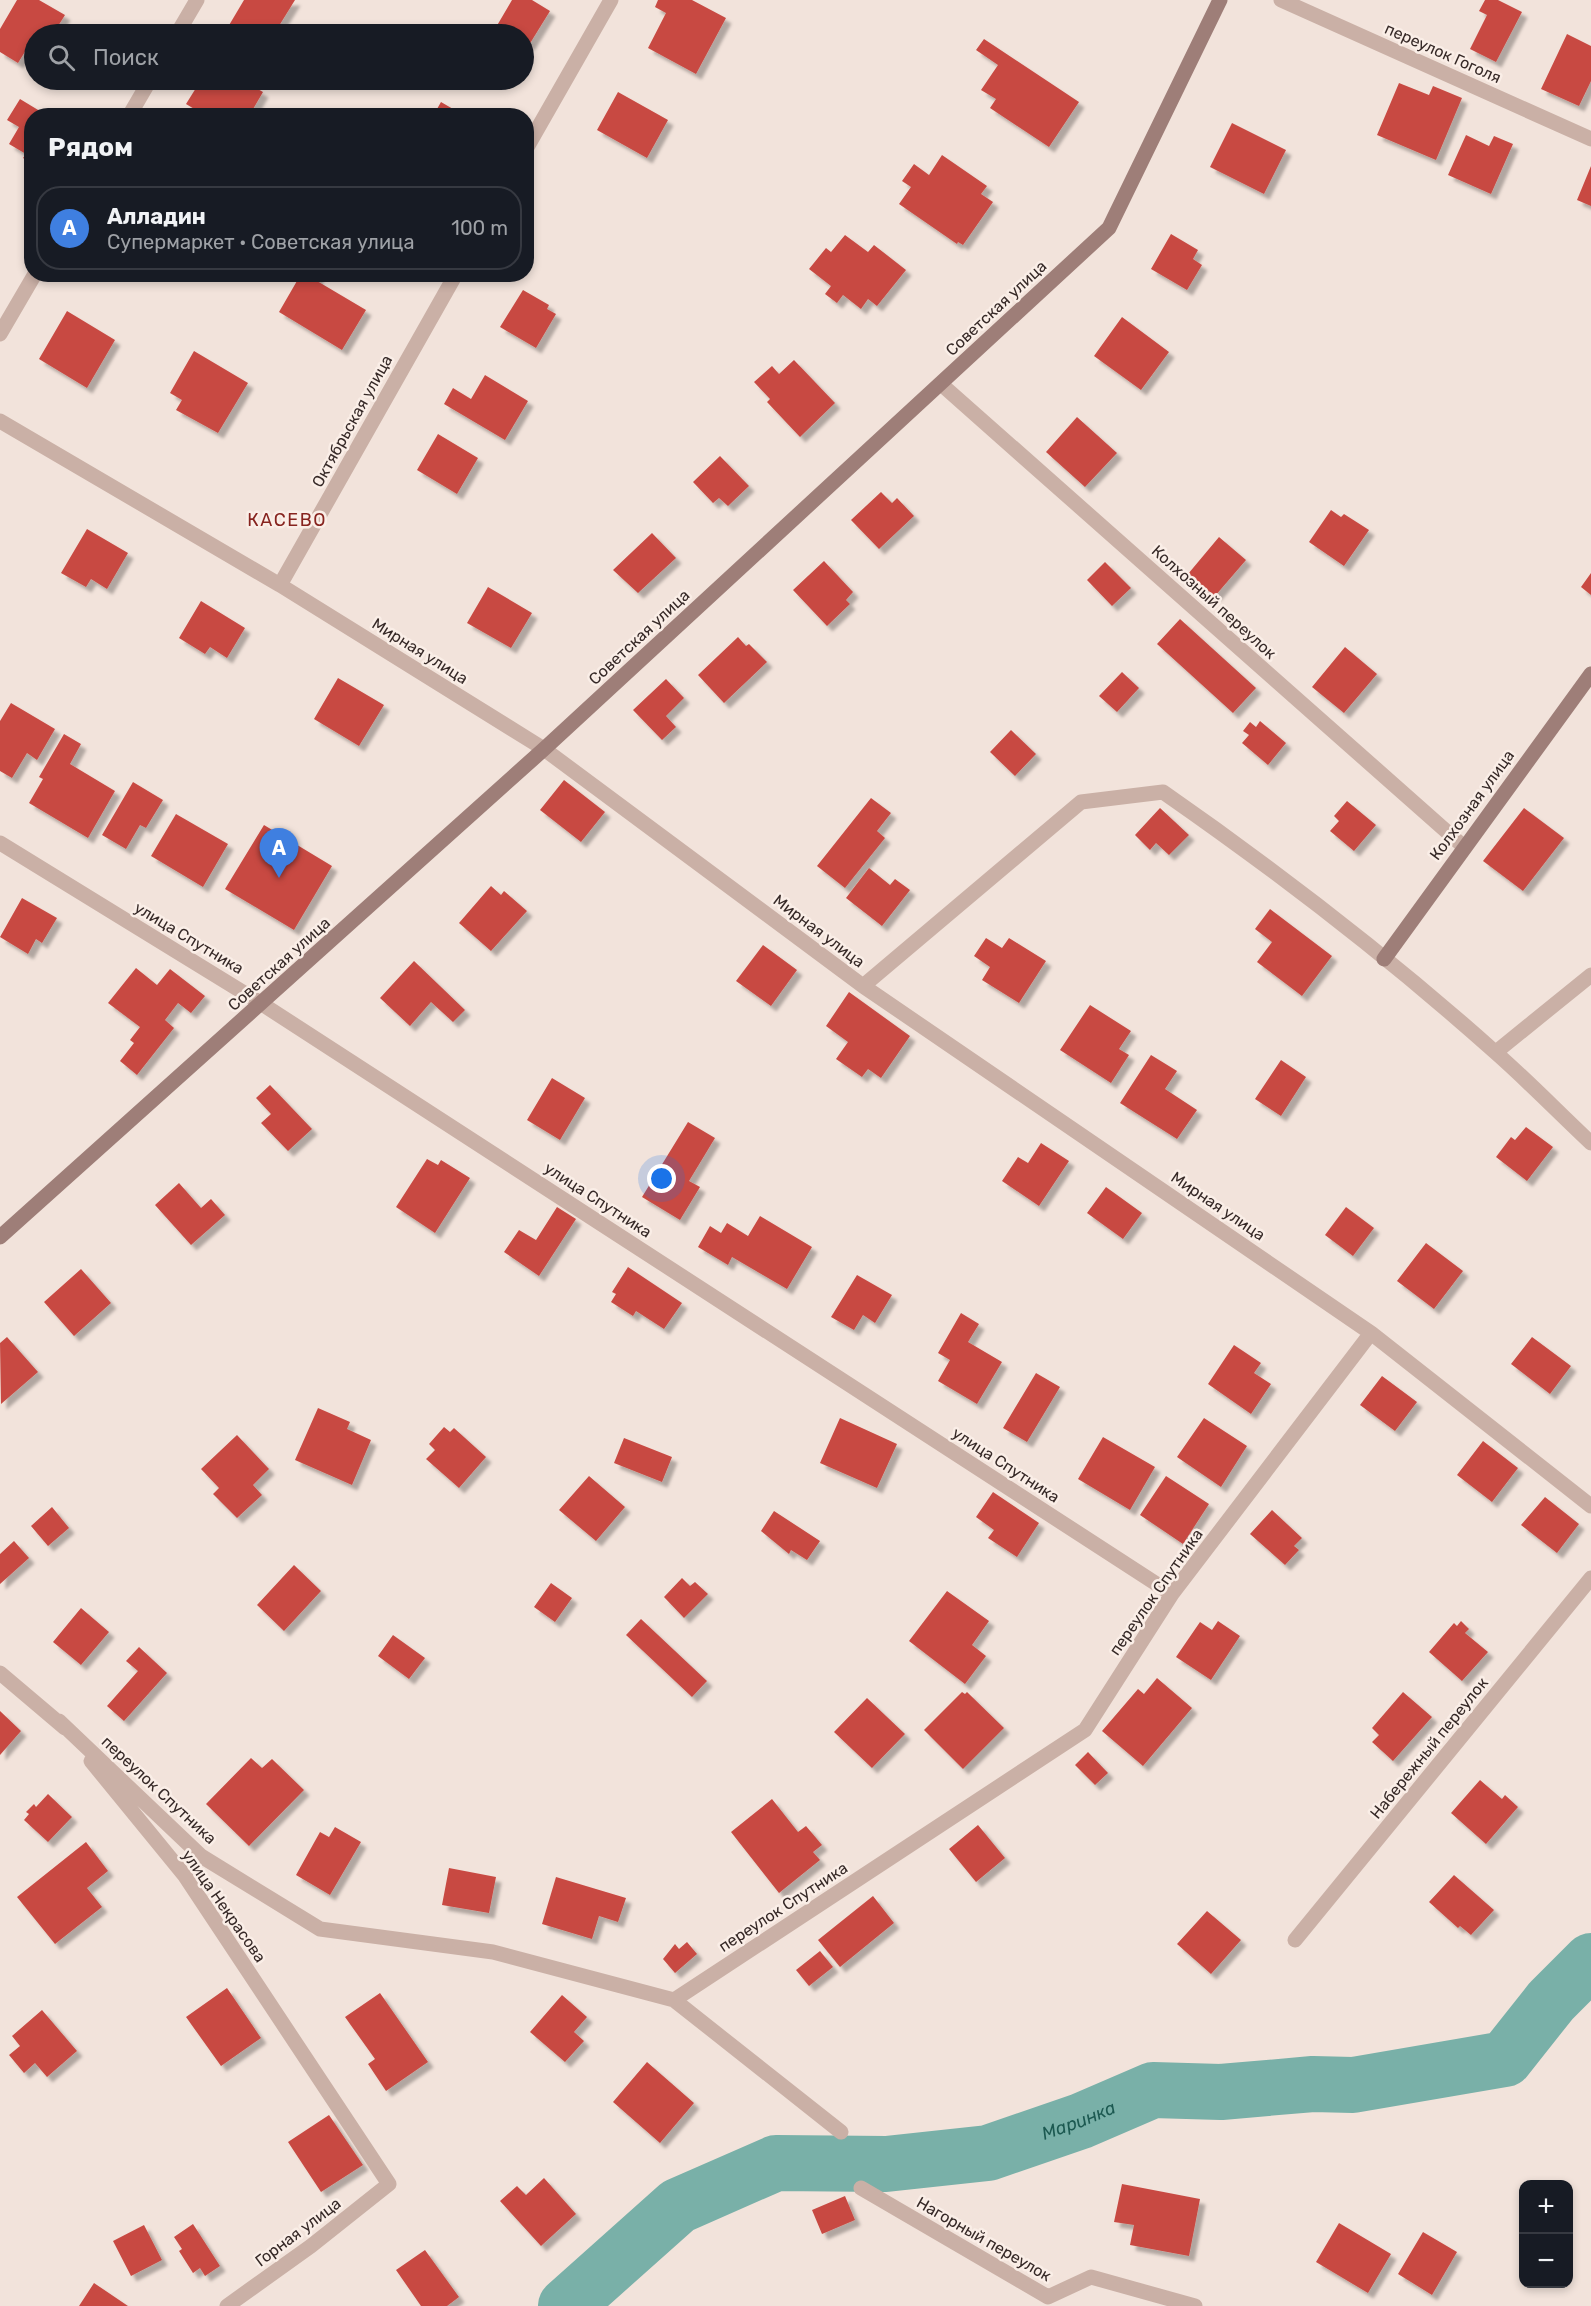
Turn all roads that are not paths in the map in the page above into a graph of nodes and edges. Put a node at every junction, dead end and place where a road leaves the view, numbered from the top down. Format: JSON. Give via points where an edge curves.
{"nodes":[{"id":1,"x":197,"y":0,"type":"edge"},
{"id":2,"x":611,"y":0,"type":"edge"},
{"id":3,"x":1220,"y":0,"type":"edge"},
{"id":4,"x":1281,"y":0,"type":"edge"},
{"id":5,"x":183,"y":24,"type":"edge"},
{"id":6,"x":144,"y":90,"type":"edge"},
{"id":7,"x":134,"y":108,"type":"edge"},
{"id":8,"x":534,"y":135,"type":"edge"},
{"id":9,"x":1591,"y":139,"type":"edge"},
{"id":10,"x":30,"y":282,"type":"edge"},
{"id":11,"x":451,"y":282,"type":"edge"},
{"id":12,"x":0,"y":334,"type":"edge"},
{"id":13,"x":941,"y":384,"type":"junction"},
{"id":14,"x":0,"y":421,"type":"edge"},
{"id":15,"x":280,"y":585,"type":"junction"},
{"id":16,"x":1591,"y":674,"type":"edge"},
{"id":17,"x":544,"y":749,"type":"junction"},
{"id":18,"x":0,"y":843,"type":"edge"},
{"id":19,"x":1463,"y":846,"type":"junction"},
{"id":20,"x":1384,"y":959,"type":"junction"},
{"id":21,"x":1591,"y":975,"type":"edge"},
{"id":22,"x":863,"y":986,"type":"junction"},
{"id":23,"x":262,"y":1004,"type":"junction"},
{"id":24,"x":1496,"y":1053,"type":"junction"},
{"id":25,"x":1591,"y":1143,"type":"edge"},
{"id":26,"x":0,"y":1237,"type":"edge"},
{"id":27,"x":1371,"y":1333,"type":"junction"},
{"id":28,"x":1591,"y":1506,"type":"edge"},
{"id":29,"x":1591,"y":1578,"type":"edge"},
{"id":30,"x":1172,"y":1594,"type":"junction"},
{"id":31,"x":0,"y":1674,"type":"edge"},
{"id":32,"x":59,"y":1721,"type":"junction"},
{"id":33,"x":1295,"y":1940,"type":"dead end"},
{"id":34,"x":674,"y":2000,"type":"junction"},
{"id":35,"x":841,"y":2132,"type":"dead end"},
{"id":36,"x":389,"y":2184,"type":"joint"},
{"id":37,"x":861,"y":2188,"type":"dead end"},
{"id":38,"x":227,"y":2306,"type":"edge"},
{"id":39,"x":1195,"y":2306,"type":"edge"}],
"edges":[{"from":1,"to":5,"type":"street"},
{"from":2,"to":8,"type":"street"},
{"from":3,"to":13,"type":"street","name":"Советская улица","via":[[1109,228]]},
{"from":4,"to":9,"type":"street","name":"переулок Гоголя"},
{"from":6,"to":7,"type":"street"},
{"from":10,"to":12,"type":"street"},
{"from":11,"to":15,"type":"street","name":"Октябрьская улица"},
{"from":13,"to":17,"type":"street","name":"Советская улица"},
{"from":13,"to":19,"type":"street","name":"Колхозный переулок"},
{"from":14,"to":15,"type":"street","name":"Мирная улица"},
{"from":15,"to":17,"type":"street","name":"Мирная улица"},
{"from":16,"to":19,"type":"street","name":"Колхозная улица"},
{"from":17,"to":22,"type":"street","name":"Мирная улица"},
{"from":17,"to":23,"type":"street","name":"Советская улица"},
{"from":18,"to":23,"type":"street","name":"улица Спутника"},
{"from":19,"to":20,"type":"street","name":"Колхозная улица"},
{"from":20,"to":22,"type":"street","via":[[1239,845],[1163,792],[1081,802]]},
{"from":20,"to":24,"type":"street"},
{"from":21,"to":24,"type":"street"},
{"from":22,"to":27,"type":"street","name":"Мирная улица"},
{"from":23,"to":26,"type":"street","name":"Советская улица"},
{"from":23,"to":30,"type":"street","name":"улица Спутника"},
{"from":24,"to":25,"type":"street"},
{"from":27,"to":28,"type":"street","name":"Мирная улица"},
{"from":27,"to":30,"type":"street","name":"переулок Спутника"},
{"from":29,"to":33,"type":"street","name":"Набережный переулок"},
{"from":30,"to":34,"type":"street","name":"переулок Спутника","via":[[1085,1730]]},
{"from":31,"to":32,"type":"street","name":"улица Некрасова"},
{"from":32,"to":34,"type":"street","name":"переулок Спутника","via":[[201,1856],[320,1929],[493,1952]]},
{"from":32,"to":36,"type":"street","name":"улица Некрасова","via":[[185,1876]]},
{"from":34,"to":35,"type":"street"},
{"from":36,"to":38,"type":"street","name":"Горная улица"},
{"from":37,"to":39,"type":"street","name":"Нагорный переулок","via":[[1048,2297],[1091,2277]]}]}
